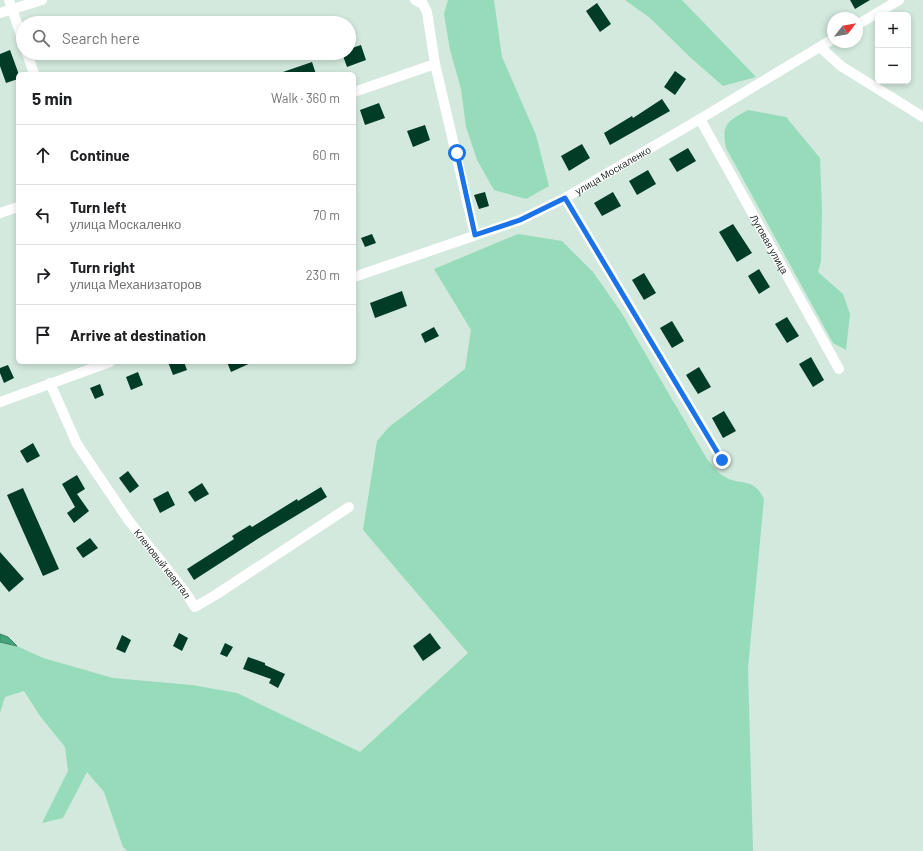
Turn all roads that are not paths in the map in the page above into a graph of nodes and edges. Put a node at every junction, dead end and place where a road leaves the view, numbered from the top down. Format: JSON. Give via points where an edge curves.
{"nodes":[{"id":1,"x":42,"y":0,"type":"edge"},
{"id":2,"x":416,"y":0,"type":"edge"},
{"id":3,"x":899,"y":0,"type":"edge"},
{"id":4,"x":11,"y":4,"type":"edge"},
{"id":5,"x":0,"y":13,"type":"edge"},
{"id":6,"x":16,"y":19,"type":"edge"},
{"id":7,"x":863,"y":21,"type":"edge"},
{"id":8,"x":827,"y":43,"type":"edge"},
{"id":9,"x":820,"y":47,"type":"junction"},
{"id":10,"x":29,"y":60,"type":"edge"},
{"id":11,"x":435,"y":64,"type":"junction"},
{"id":12,"x":33,"y":72,"type":"edge"},
{"id":13,"x":356,"y":91,"type":"edge"},
{"id":14,"x":923,"y":117,"type":"edge"},
{"id":15,"x":700,"y":119,"type":"junction"},
{"id":16,"x":565,"y":198,"type":"junction"},
{"id":17,"x":16,"y":208,"type":"edge"},
{"id":18,"x":0,"y":213,"type":"edge"},
{"id":19,"x":475,"y":235,"type":"junction"},
{"id":20,"x":356,"y":276,"type":"edge"},
{"id":21,"x":104,"y":364,"type":"edge"},
{"id":22,"x":839,"y":369,"type":"dead end"},
{"id":23,"x":50,"y":383,"type":"junction"},
{"id":24,"x":0,"y":402,"type":"edge"},
{"id":25,"x":722,"y":460,"type":"dead end"},
{"id":26,"x":349,"y":508,"type":"dead end"}],
"edges":[{"from":1,"to":4,"type":"street"},
{"from":2,"to":11,"type":"street","via":[[423,4],[427,12]]},
{"from":3,"to":7,"type":"street"},
{"from":4,"to":5,"type":"street"},
{"from":4,"to":6,"type":"street"},
{"from":8,"to":9,"type":"street","name":"улица Москаленко"},
{"from":9,"to":14,"type":"street","via":[[841,66]]},
{"from":9,"to":15,"type":"street","name":"улица Москаленко"},
{"from":10,"to":12,"type":"street"},
{"from":11,"to":13,"type":"street"},
{"from":11,"to":19,"type":"street"},
{"from":15,"to":16,"type":"street","name":"улица Москаленко"},
{"from":15,"to":22,"type":"street","name":"Луговая улица"},
{"from":16,"to":19,"type":"street","name":"улица Москаленко","via":[[520,220]]},
{"from":16,"to":25,"type":"street"},
{"from":17,"to":18,"type":"street"},
{"from":19,"to":20,"type":"street","name":"улица Москаленко"},
{"from":21,"to":23,"type":"street"},
{"from":23,"to":24,"type":"street"},
{"from":23,"to":26,"type":"street","name":"Кленовый квартал","via":[[77,444],[129,521],[184,590],[194,607]]}]}
